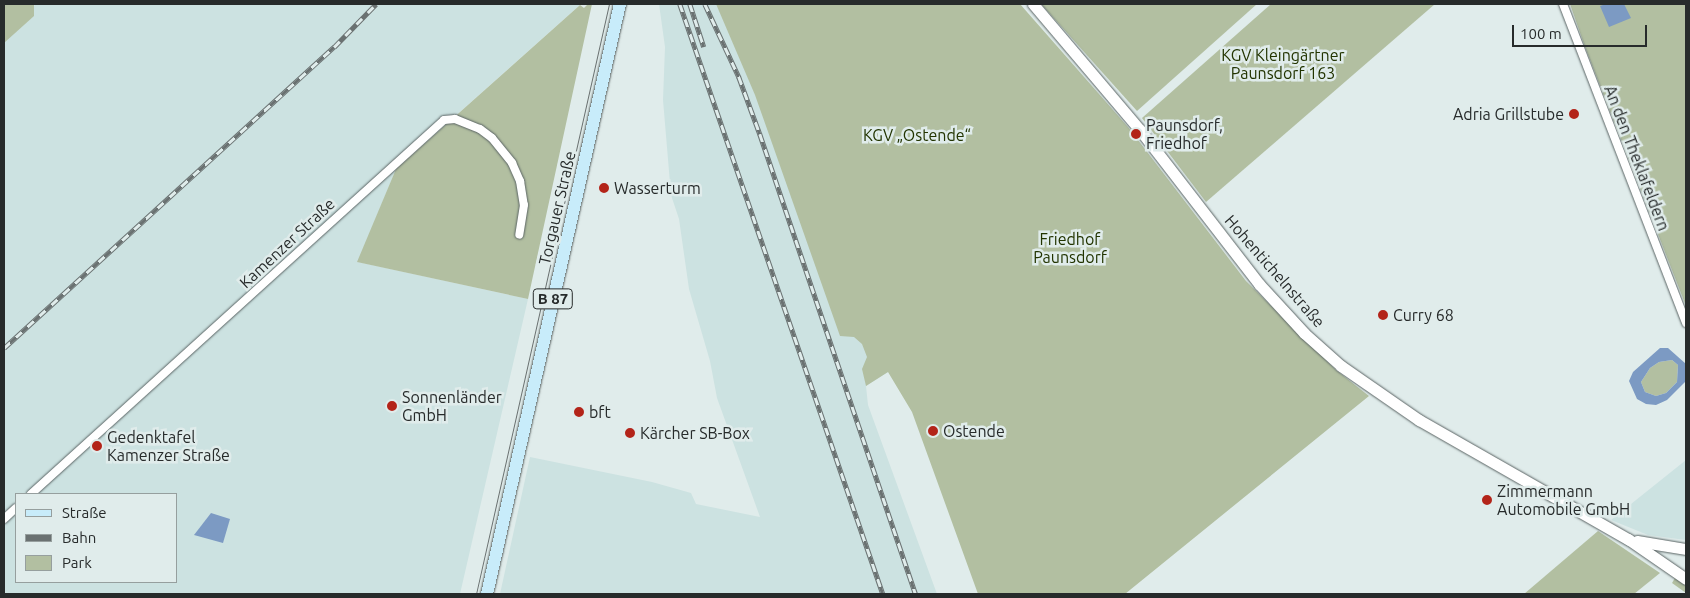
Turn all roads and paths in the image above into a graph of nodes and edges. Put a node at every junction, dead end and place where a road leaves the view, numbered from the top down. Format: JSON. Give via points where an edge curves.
{"nodes":[{"id":1,"x":620,"y":4,"type":"edge"},
{"id":2,"x":1033,"y":4,"type":"edge"},
{"id":3,"x":1563,"y":4,"type":"edge"},
{"id":4,"x":519,"y":235,"type":"dead end"},
{"id":5,"x":1686,"y":323,"type":"edge"},
{"id":6,"x":32,"y":493,"type":"edge"},
{"id":7,"x":15,"y":509,"type":"edge"},
{"id":8,"x":4,"y":519,"type":"edge"},
{"id":9,"x":1628,"y":539,"type":"junction"},
{"id":10,"x":1686,"y":549,"type":"edge"},
{"id":11,"x":1686,"y":579,"type":"edge"},
{"id":12,"x":486,"y":594,"type":"edge"}],
"edges":[{"from":1,"to":12,"type":"main road","name":"Torgauer Straße","number":"B 87"},
{"from":2,"to":9,"type":"main road","name":"Hohentichelnstraße","via":[[1140,130],[1243,264],[1304,333],[1362,381],[1419,420]]},
{"from":3,"to":5,"type":"street","name":"An den Theklafeldern"},
{"from":4,"to":6,"type":"street","name":"Kamenzer Straße","via":[[524,205],[520,181],[512,163],[497,143],[480,129],[455,119],[444,120]]},
{"from":7,"to":8,"type":"street"},
{"from":9,"to":10,"type":"main road","name":"Hohentichelnstraße"},
{"from":9,"to":11,"type":"main road","name":"Hohentichelnstraße"}]}
